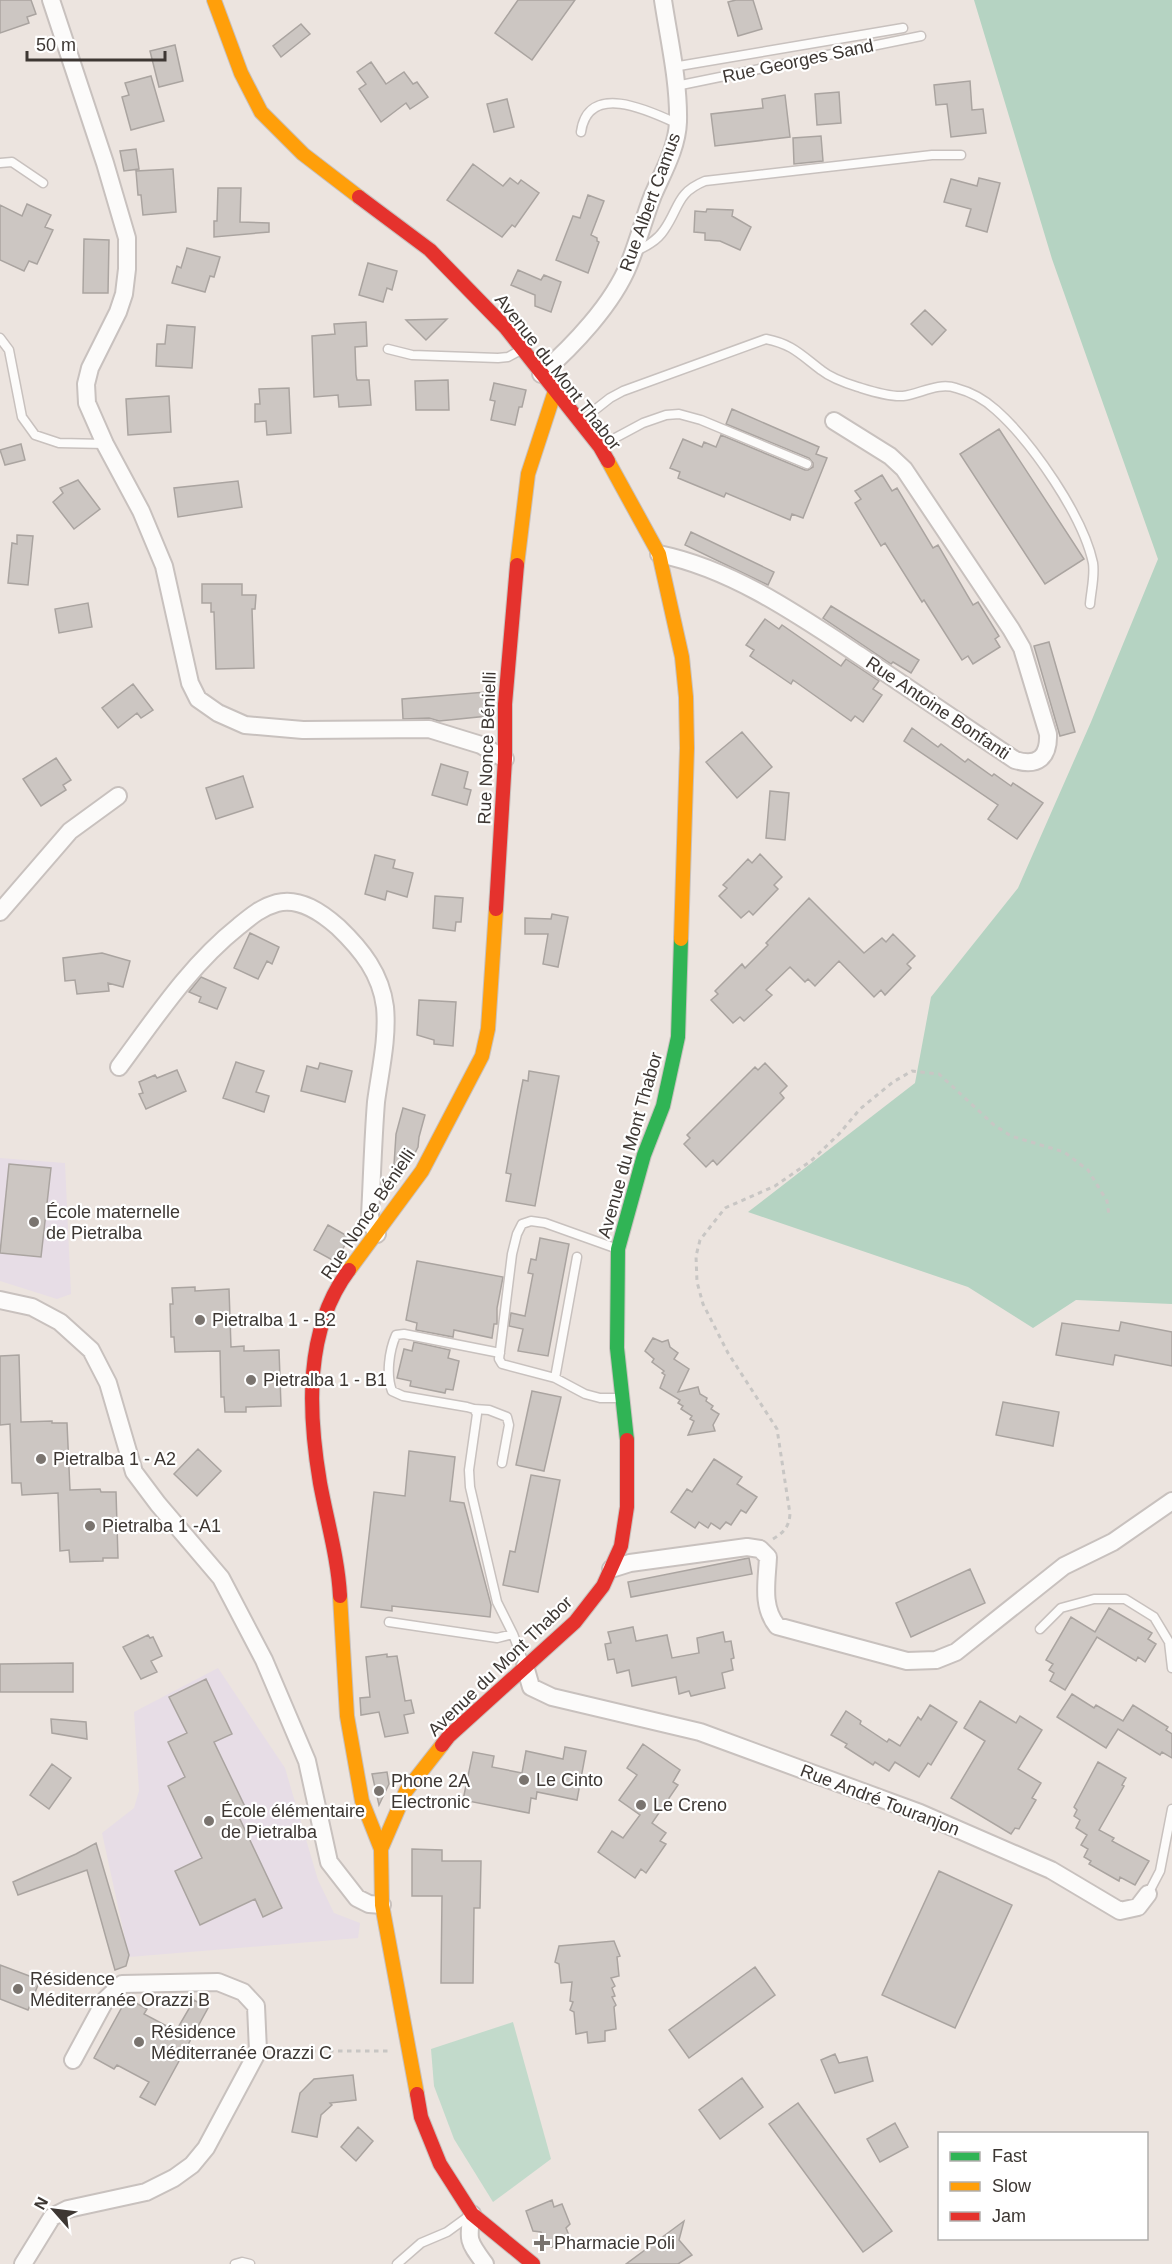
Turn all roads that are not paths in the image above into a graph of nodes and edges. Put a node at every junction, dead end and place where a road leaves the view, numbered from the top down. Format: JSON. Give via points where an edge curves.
{"nodes":[{"id":1,"x":51,"y":0,"type":"edge"},
{"id":2,"x":214,"y":0,"type":"edge"},
{"id":3,"x":663,"y":0,"type":"edge"},
{"id":4,"x":903,"y":28,"type":"dead end"},
{"id":5,"x":921,"y":36,"type":"dead end"},
{"id":6,"x":673,"y":67,"type":"junction"},
{"id":7,"x":676,"y":86,"type":"junction"},
{"id":8,"x":678,"y":124,"type":"junction"},
{"id":9,"x":581,"y":132,"type":"dead end"},
{"id":10,"x":961,"y":155,"type":"dead end"},
{"id":11,"x":0,"y":163,"type":"edge"},
{"id":12,"x":43,"y":183,"type":"dead end"},
{"id":13,"x":633,"y":252,"type":"junction"},
{"id":14,"x":0,"y":338,"type":"edge"},
{"id":15,"x":388,"y":349,"type":"dead end"},
{"id":16,"x":521,"y":350,"type":"junction"},
{"id":17,"x":541,"y":374,"type":"junction"},
{"id":18,"x":555,"y":391,"type":"junction"},
{"id":19,"x":834,"y":421,"type":"dead end"},
{"id":20,"x":580,"y":422,"type":"junction"},
{"id":21,"x":105,"y":444,"type":"junction"},
{"id":22,"x":600,"y":447,"type":"junction"},
{"id":23,"x":807,"y":464,"type":"dead end"},
{"id":24,"x":659,"y":554,"type":"junction"},
{"id":25,"x":1090,"y":604,"type":"dead end"},
{"id":26,"x":505,"y":759,"type":"junction"},
{"id":27,"x":118,"y":796,"type":"dead end"},
{"id":28,"x":0,"y":912,"type":"edge"},
{"id":29,"x":119,"y":1067,"type":"dead end"},
{"id":30,"x":377,"y":1234,"type":"junction"},
{"id":31,"x":618,"y":1249,"type":"junction"},
{"id":32,"x":577,"y":1257,"type":"dead end"},
{"id":33,"x":0,"y":1300,"type":"edge"},
{"id":34,"x":500,"y":1353,"type":"junction"},
{"id":35,"x":555,"y":1378,"type":"junction"},
{"id":36,"x":623,"y":1398,"type":"junction"},
{"id":37,"x":474,"y":1409,"type":"junction"},
{"id":38,"x":502,"y":1463,"type":"dead end"},
{"id":39,"x":1172,"y":1501,"type":"edge"},
{"id":40,"x":611,"y":1569,"type":"junction"},
{"id":41,"x":389,"y":1622,"type":"dead end"},
{"id":42,"x":1040,"y":1629,"type":"dead end"},
{"id":43,"x":513,"y":1634,"type":"junction"},
{"id":44,"x":525,"y":1666,"type":"junction"},
{"id":45,"x":1172,"y":1668,"type":"edge"},
{"id":46,"x":1172,"y":1809,"type":"edge"},
{"id":47,"x":381,"y":1849,"type":"junction"},
{"id":48,"x":1148,"y":1894,"type":"joint"},
{"id":49,"x":382,"y":1905,"type":"junction"},
{"id":50,"x":73,"y":2060,"type":"dead end"},
{"id":51,"x":472,"y":2214,"type":"junction"},
{"id":52,"x":23,"y":2264,"type":"edge"},
{"id":53,"x":234,"y":2264,"type":"edge"},
{"id":54,"x":250,"y":2264,"type":"edge"},
{"id":55,"x":397,"y":2264,"type":"edge"},
{"id":56,"x":485,"y":2264,"type":"edge"},
{"id":57,"x":532,"y":2264,"type":"edge"}],
"edges":[{"from":1,"to":21,"type":"street","via":[[127,238],[124,294],[86,384],[87,403]]},
{"from":2,"to":16,"type":"street","name":"Avenue du Mont Thabor","via":[[241,73],[261,112],[303,154],[430,250],[505,327]]},
{"from":3,"to":6,"type":"street","name":"Rue Albert Camus"},
{"from":4,"to":6,"type":"lane"},
{"from":5,"to":7,"type":"lane","name":"Rue Georges Sand"},
{"from":6,"to":7,"type":"street","name":"Rue Albert Camus"},
{"from":7,"to":8,"type":"street","name":"Rue Albert Camus"},
{"from":8,"to":9,"type":"lane","via":[[649,110],[609,104],[587,115]]},
{"from":8,"to":13,"type":"street","name":"Rue Albert Camus"},
{"from":10,"to":13,"type":"lane","via":[[705,181],[690,186],[663,231]]},
{"from":11,"to":12,"type":"lane","via":[[12,162]]},
{"from":13,"to":17,"type":"street","name":"Rue Albert Camus","via":[[610,297]]},
{"from":14,"to":21,"type":"lane","via":[[9,350],[22,417],[35,435],[59,443]]},
{"from":15,"to":16,"type":"lane","via":[[412,355],[498,358]]},
{"from":16,"to":17,"type":"street","name":"Avenue du Mont Thabor"},
{"from":17,"to":18,"type":"street","name":"Avenue du Mont Thabor"},
{"from":18,"to":20,"type":"street","name":"Avenue du Mont Thabor"},
{"from":18,"to":26,"type":"street","name":"Rue Nonce Bénielli","via":[[528,474],[521,521],[505,704]]},
{"from":19,"to":24,"type":"street","name":"Rue Antoine Bonfanti","via":[[890,456],[904,470],[1011,629],[1022,648],[1048,734],[1045,755],[1025,763],[1015,760],[802,617],[702,566]]},
{"from":20,"to":22,"type":"street","name":"Avenue du Mont Thabor"},
{"from":20,"to":25,"type":"lane","via":[[623,391],[766,339],[783,342],[822,371],[870,391],[902,396],[953,386],[976,395],[996,410],[1027,443],[1056,484],[1088,545],[1094,566]]},
{"from":21,"to":26,"type":"street","via":[[141,511],[164,566],[190,683],[198,699],[245,725],[303,730],[429,729]]},
{"from":22,"to":23,"type":"lane","via":[[643,423],[679,414]]},
{"from":22,"to":24,"type":"street","name":"Avenue du Mont Thabor"},
{"from":24,"to":31,"type":"street","name":"Avenue du Mont Thabor","via":[[682,657],[686,697],[678,1037],[663,1106],[641,1164]]},
{"from":26,"to":30,"type":"street","name":"Rue Nonce Bénielli","via":[[489,1017],[482,1056],[422,1171]]},
{"from":27,"to":28,"type":"street","via":[[70,831]]},
{"from":29,"to":30,"type":"street","via":[[185,977],[222,939],[257,911],[279,902],[314,909],[358,947],[381,987],[384,1045],[376,1103],[370,1216]]},
{"from":30,"to":47,"type":"street","name":"Rue Nonce Bénielli","via":[[343,1278],[325,1314],[313,1373],[313,1425],[339,1577],[347,1716],[362,1801]]},
{"from":31,"to":34,"type":"lane","via":[[545,1223],[522,1224],[512,1254]]},
{"from":31,"to":36,"type":"street","name":"Avenue du Mont Thabor","via":[[616,1322]]},
{"from":32,"to":35,"type":"lane"},
{"from":33,"to":49,"type":"street","via":[[32,1307],[60,1322],[91,1350],[108,1383],[134,1472],[221,1578],[264,1660],[307,1761],[329,1862],[357,1898]]},
{"from":34,"to":35,"type":"lane","via":[[502,1364]]},
{"from":34,"to":37,"type":"lane","via":[[396,1335],[388,1382],[392,1391]]},
{"from":35,"to":36,"type":"lane","via":[[585,1394]]},
{"from":36,"to":40,"type":"street","name":"Avenue du Mont Thabor","via":[[628,1451],[627,1507],[621,1546]]},
{"from":37,"to":38,"type":"lane","via":[[507,1417]]},
{"from":37,"to":43,"type":"lane","via":[[477,1422],[470,1487],[497,1602]]},
{"from":39,"to":40,"type":"street","via":[[1113,1542],[1064,1566],[956,1652],[936,1660],[907,1660],[777,1626],[766,1608],[768,1557],[760,1549],[747,1546]]},
{"from":40,"to":44,"type":"street","name":"Avenue du Mont Thabor","via":[[593,1602],[575,1623]]},
{"from":41,"to":43,"type":"lane","via":[[496,1638]]},
{"from":42,"to":45,"type":"lane","via":[[1061,1608],[1094,1599],[1125,1599],[1154,1617],[1169,1642]]},
{"from":43,"to":44,"type":"lane"},
{"from":44,"to":47,"type":"street","name":"Avenue du Mont Thabor","via":[[449,1736],[406,1791]]},
{"from":44,"to":48,"type":"street","name":"Rue André Touranjon","via":[[531,1687],[552,1696],[700,1732],[920,1813],[1051,1870],[1120,1911],[1137,1907]]},
{"from":46,"to":48,"type":"lane","name":"Rue André Touranjon","via":[[1160,1870]]},
{"from":47,"to":49,"type":"street","name":"Avenue du Mont Thabor"},
{"from":49,"to":51,"type":"street","name":"Avenue du Mont Thabor","via":[[421,2117],[440,2164]]},
{"from":50,"to":52,"type":"street","via":[[106,1999],[122,1984],[218,1982],[243,1992],[256,2006],[258,2051],[206,2148],[192,2164],[146,2192],[68,2209],[52,2217]]},
{"from":51,"to":55,"type":"lane","via":[[447,2232],[421,2243]]},
{"from":51,"to":56,"type":"street","via":[[470,2243]]},
{"from":51,"to":57,"type":"street","name":"Avenue du Mont Thabor"},
{"from":53,"to":54,"type":"lane"}]}
